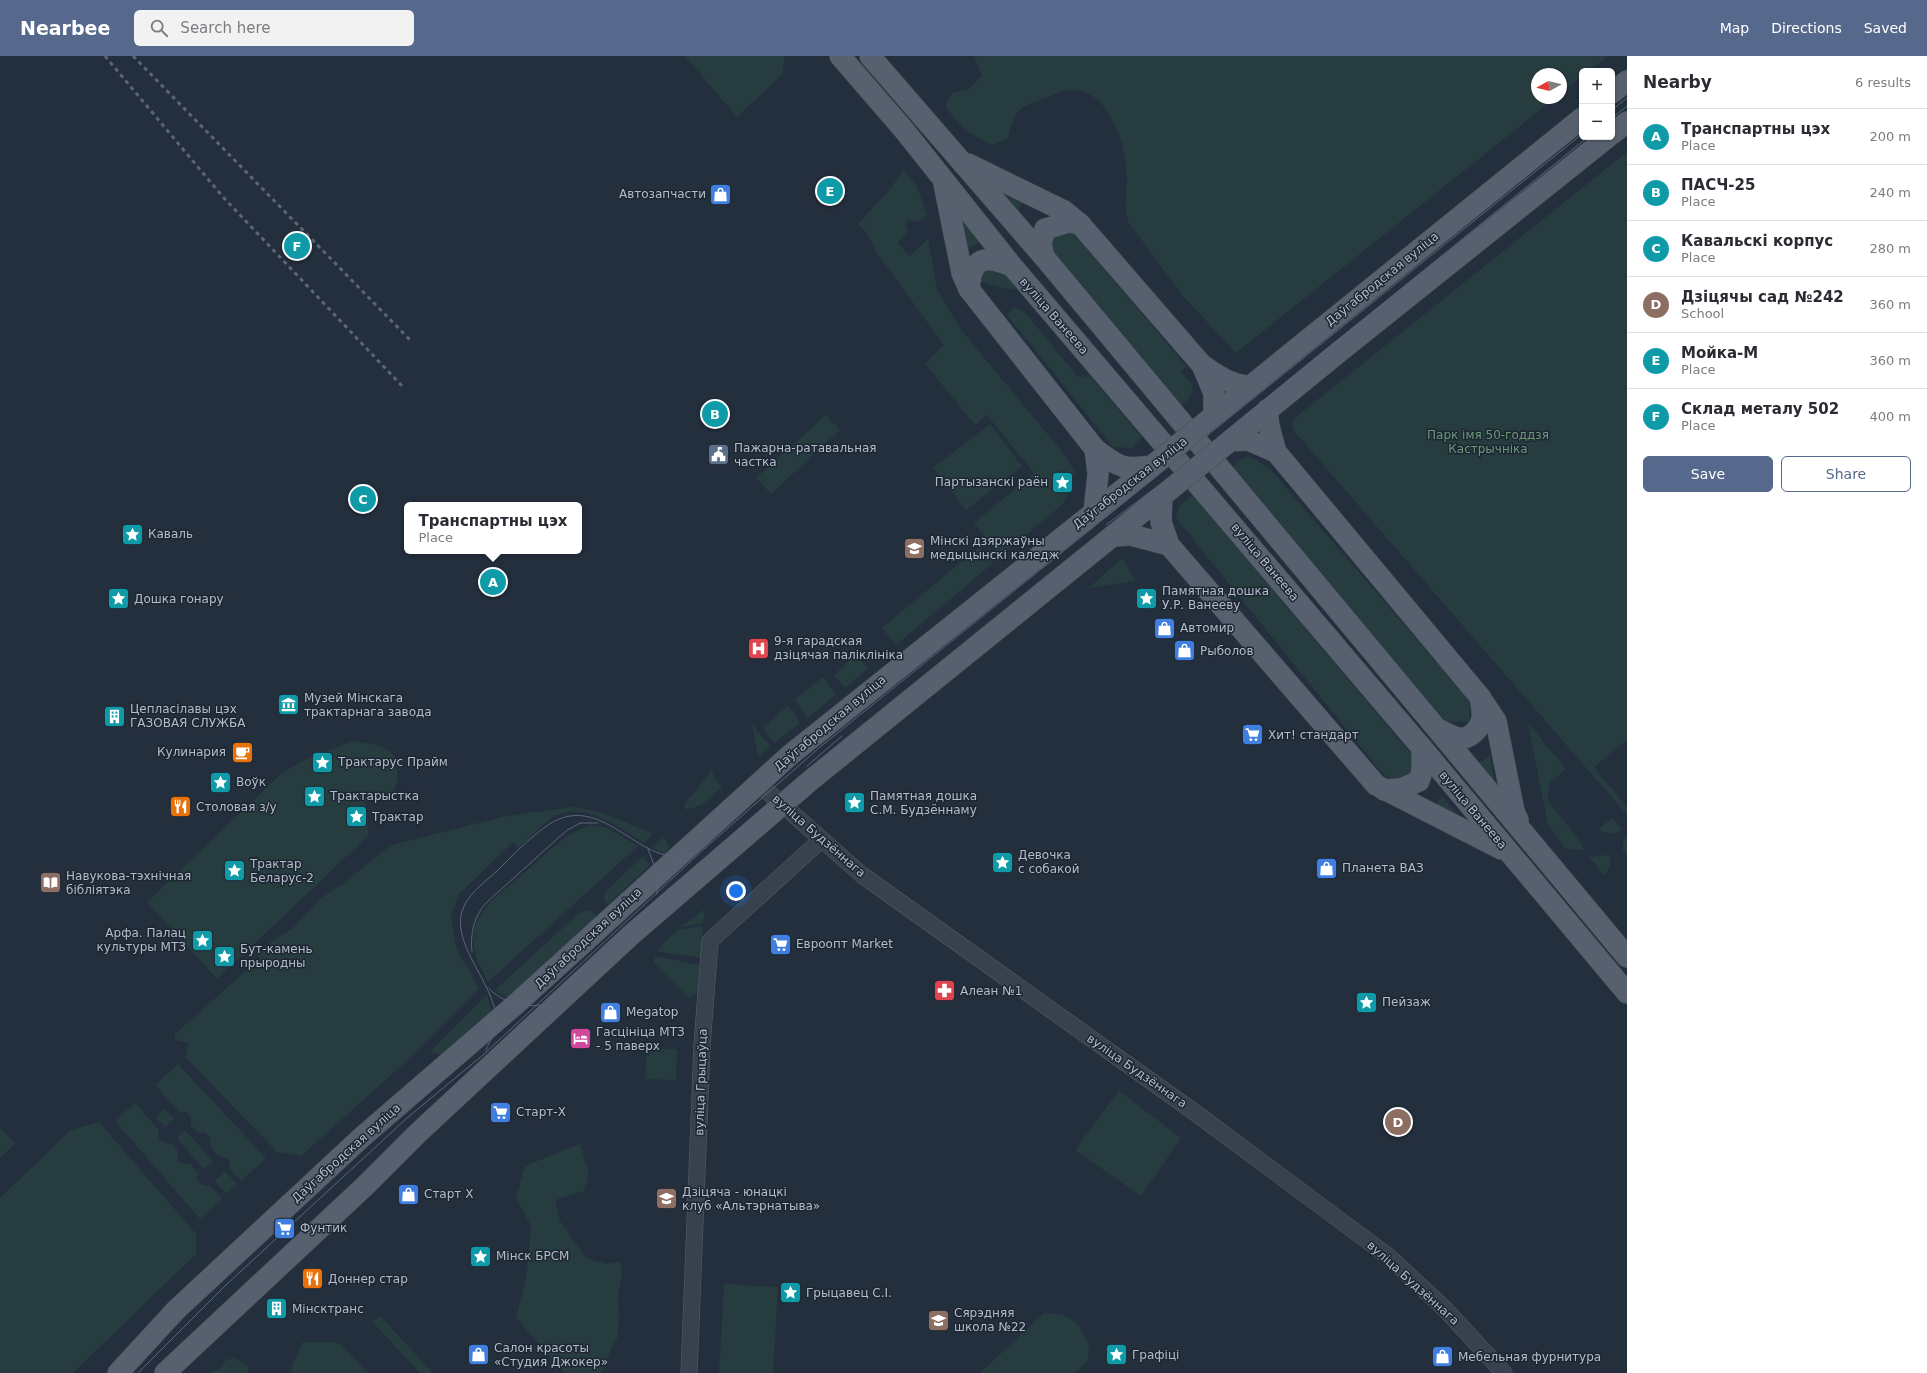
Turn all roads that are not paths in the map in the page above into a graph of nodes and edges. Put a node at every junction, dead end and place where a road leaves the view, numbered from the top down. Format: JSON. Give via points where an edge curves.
{"nodes":[{"id":1,"x":840,"y":56,"type":"edge"},
{"id":2,"x":870,"y":56,"type":"edge"},
{"id":3,"x":1627,"y":81,"type":"edge"},
{"id":4,"x":1615,"y":91,"type":"edge"},
{"id":5,"x":1579,"y":120,"type":"edge"},
{"id":6,"x":1627,"y":122,"type":"edge"},
{"id":7,"x":1615,"y":132,"type":"edge"},
{"id":8,"x":1604,"y":140,"type":"edge"},
{"id":9,"x":959,"y":159,"type":"junction"},
{"id":10,"x":942,"y":178,"type":"junction"},
{"id":11,"x":1080,"y":224,"type":"junction"},
{"id":12,"x":1044,"y":257,"type":"junction"},
{"id":13,"x":1012,"y":266,"type":"junction"},
{"id":14,"x":969,"y":289,"type":"junction"},
{"id":15,"x":1202,"y":365,"type":"junction"},
{"id":16,"x":1250,"y":386,"type":"junction"},
{"id":17,"x":1267,"y":410,"type":"junction"},
{"id":18,"x":1210,"y":419,"type":"junction"},
{"id":19,"x":1230,"y":441,"type":"junction"},
{"id":20,"x":1095,"y":450,"type":"junction"},
{"id":21,"x":1276,"y":452,"type":"junction"},
{"id":22,"x":1152,"y":466,"type":"junction"},
{"id":23,"x":1162,"y":496,"type":"junction"},
{"id":24,"x":1094,"y":512,"type":"junction"},
{"id":25,"x":1113,"y":536,"type":"junction"},
{"id":26,"x":1169,"y":545,"type":"junction"},
{"id":27,"x":1480,"y":698,"type":"junction"},
{"id":28,"x":1439,"y":730,"type":"junction"},
{"id":29,"x":1422,"y":748,"type":"junction"},
{"id":30,"x":758,"y":783,"type":"junction"},
{"id":31,"x":1384,"y":790,"type":"junction"},
{"id":32,"x":784,"y":805,"type":"junction"},
{"id":33,"x":1524,"y":833,"type":"junction"},
{"id":34,"x":820,"y":840,"type":"junction"},
{"id":35,"x":1515,"y":861,"type":"junction"},
{"id":36,"x":1627,"y":957,"type":"edge"},
{"id":37,"x":1627,"y":993,"type":"edge"},
{"id":38,"x":118,"y":1373,"type":"edge"},
{"id":39,"x":165,"y":1373,"type":"edge"},
{"id":40,"x":689,"y":1373,"type":"edge"},
{"id":41,"x":1504,"y":1373,"type":"edge"}],
"edges":[{"from":1,"to":10,"type":"main road","name":"вуліца Ванеева"},
{"from":2,"to":9,"type":"main road","name":"вуліца Ванеева"},
{"from":3,"to":4,"type":"main road"},
{"from":5,"to":16,"type":"main road","name":"Даўгабродская вуліца"},
{"from":6,"to":7,"type":"main road"},
{"from":8,"to":17,"type":"main road"},
{"from":9,"to":11,"type":"main road","via":[[1064,211]]},
{"from":9,"to":12,"type":"main road","name":"вуліца Ванеева"},
{"from":10,"to":13,"type":"main road","name":"вуліца Ванеева"},
{"from":10,"to":14,"type":"main road","via":[[962,273]]},
{"from":11,"to":12,"type":"main road","via":[[1064,223],[1045,229],[1041,244]]},
{"from":11,"to":15,"type":"main road"},
{"from":12,"to":28,"type":"main road","name":"вуліца Ванеева"},
{"from":13,"to":14,"type":"main road","via":[[993,259],[981,262],[975,266],[970,277]]},
{"from":13,"to":29,"type":"main road","name":"вуліца Ванеева"},
{"from":14,"to":20,"type":"main road"},
{"from":15,"to":16,"type":"main road","via":[[1224,380],[1238,386]]},
{"from":15,"to":18,"type":"main road","via":[[1214,393]]},
{"from":16,"to":18,"type":"main road","name":"Даўгабродская вуліца"},
{"from":17,"to":19,"type":"main road"},
{"from":17,"to":21,"type":"main road"},
{"from":18,"to":22,"type":"main road","name":"Даўгабродская вуліца","bridge":true},
{"from":19,"to":21,"type":"main road","via":[[1248,440]]},
{"from":19,"to":23,"type":"main road","bridge":true},
{"from":20,"to":22,"type":"main road","via":[[1116,465],[1132,468]]},
{"from":20,"to":24,"type":"main road","via":[[1098,474]]},
{"from":21,"to":27,"type":"main road"},
{"from":22,"to":24,"type":"main road","name":"Даўгабродская вуліца"},
{"from":23,"to":25,"type":"main road"},
{"from":23,"to":26,"type":"main road","via":[[1161,522]]},
{"from":24,"to":30,"type":"main road","name":"Даўгабродская вуліца"},
{"from":25,"to":26,"type":"main road","via":[[1131,535]]},
{"from":25,"to":32,"type":"main road","via":[[811,780]]},
{"from":26,"to":31,"type":"main road","via":[[1376,785]]},
{"from":27,"to":28,"type":"main road","via":[[1482,718],[1473,734],[1460,738]]},
{"from":27,"to":33,"type":"main road","via":[[1496,721],[1514,812]]},
{"from":28,"to":33,"type":"main road","name":"вуліца Ванеева"},
{"from":29,"to":31,"type":"main road","via":[[1422,771],[1419,781],[1401,789]]},
{"from":29,"to":35,"type":"main road","name":"вуліца Ванеева"},
{"from":30,"to":32,"type":"street","name":"вуліца Будзённага"},
{"from":30,"to":38,"type":"main road","name":"Даўгабродская вуліца","via":[[516,1004],[362,1137],[176,1310]]},
{"from":31,"to":35,"type":"main road","via":[[1498,847]]},
{"from":32,"to":34,"type":"street","name":"вуліца Будзённага"},
{"from":32,"to":39,"type":"main road","via":[[631,935]]},
{"from":33,"to":36,"type":"main road","name":"вуліца Ванеева"},
{"from":34,"to":40,"type":"street","name":"вуліца Грыцаўца","via":[[710,941],[702,1045]]},
{"from":34,"to":41,"type":"street","name":"вуліца Будзённага","via":[[862,875],[1197,1114],[1388,1256],[1445,1309]]},
{"from":35,"to":37,"type":"main road","name":"вуліца Ванеева"}]}
